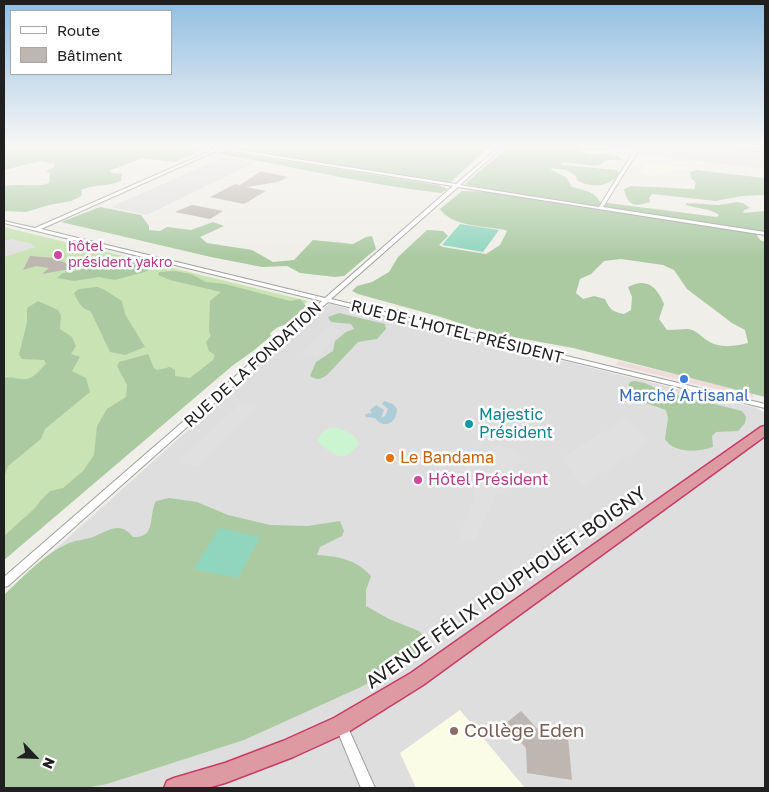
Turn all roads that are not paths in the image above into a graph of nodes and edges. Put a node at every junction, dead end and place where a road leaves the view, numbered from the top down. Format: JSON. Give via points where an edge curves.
{"nodes":[{"id":1,"x":141,"y":183,"type":"edge"},
{"id":2,"x":437,"y":183,"type":"edge"},
{"id":3,"x":459,"y":183,"type":"edge"},
{"id":4,"x":617,"y":183,"type":"edge"},
{"id":5,"x":456,"y":186,"type":"junction"},
{"id":6,"x":602,"y":207,"type":"junction"},
{"id":7,"x":4,"y":222,"type":"edge"},
{"id":8,"x":35,"y":230,"type":"junction"},
{"id":9,"x":765,"y":234,"type":"edge"},
{"id":10,"x":325,"y":300,"type":"junction"},
{"id":11,"x":765,"y":406,"type":"edge"},
{"id":12,"x":765,"y":430,"type":"edge"},
{"id":13,"x":4,"y":583,"type":"edge"},
{"id":14,"x":341,"y":724,"type":"junction"},
{"id":15,"x":174,"y":788,"type":"edge"},
{"id":16,"x":368,"y":788,"type":"edge"}],
"edges":[{"from":1,"to":8,"type":"street"},
{"from":2,"to":5,"type":"street"},
{"from":3,"to":5,"type":"street","name":"RUE DE LA FONDATION"},
{"from":4,"to":6,"type":"street"},
{"from":5,"to":6,"type":"street"},
{"from":5,"to":10,"type":"street","name":"RUE DE LA FONDATION"},
{"from":6,"to":9,"type":"street"},
{"from":7,"to":8,"type":"street","name":"RUE DE L'HOTEL PRÉSIDENT"},
{"from":8,"to":10,"type":"street","name":"RUE DE L'HOTEL PRÉSIDENT"},
{"from":10,"to":11,"type":"street","name":"RUE DE L'HOTEL PRÉSIDENT"},
{"from":10,"to":13,"type":"street","name":"RUE DE LA FONDATION"},
{"from":12,"to":14,"type":"highway","name":"AVENUE FÉLIX HOUPHOUËT-BOIGNY","via":[[434,667]]},
{"from":14,"to":15,"type":"highway","name":"AVENUE FÉLIX HOUPHOUËT-BOIGNY","via":[[286,750]]},
{"from":14,"to":16,"type":"street"}]}
